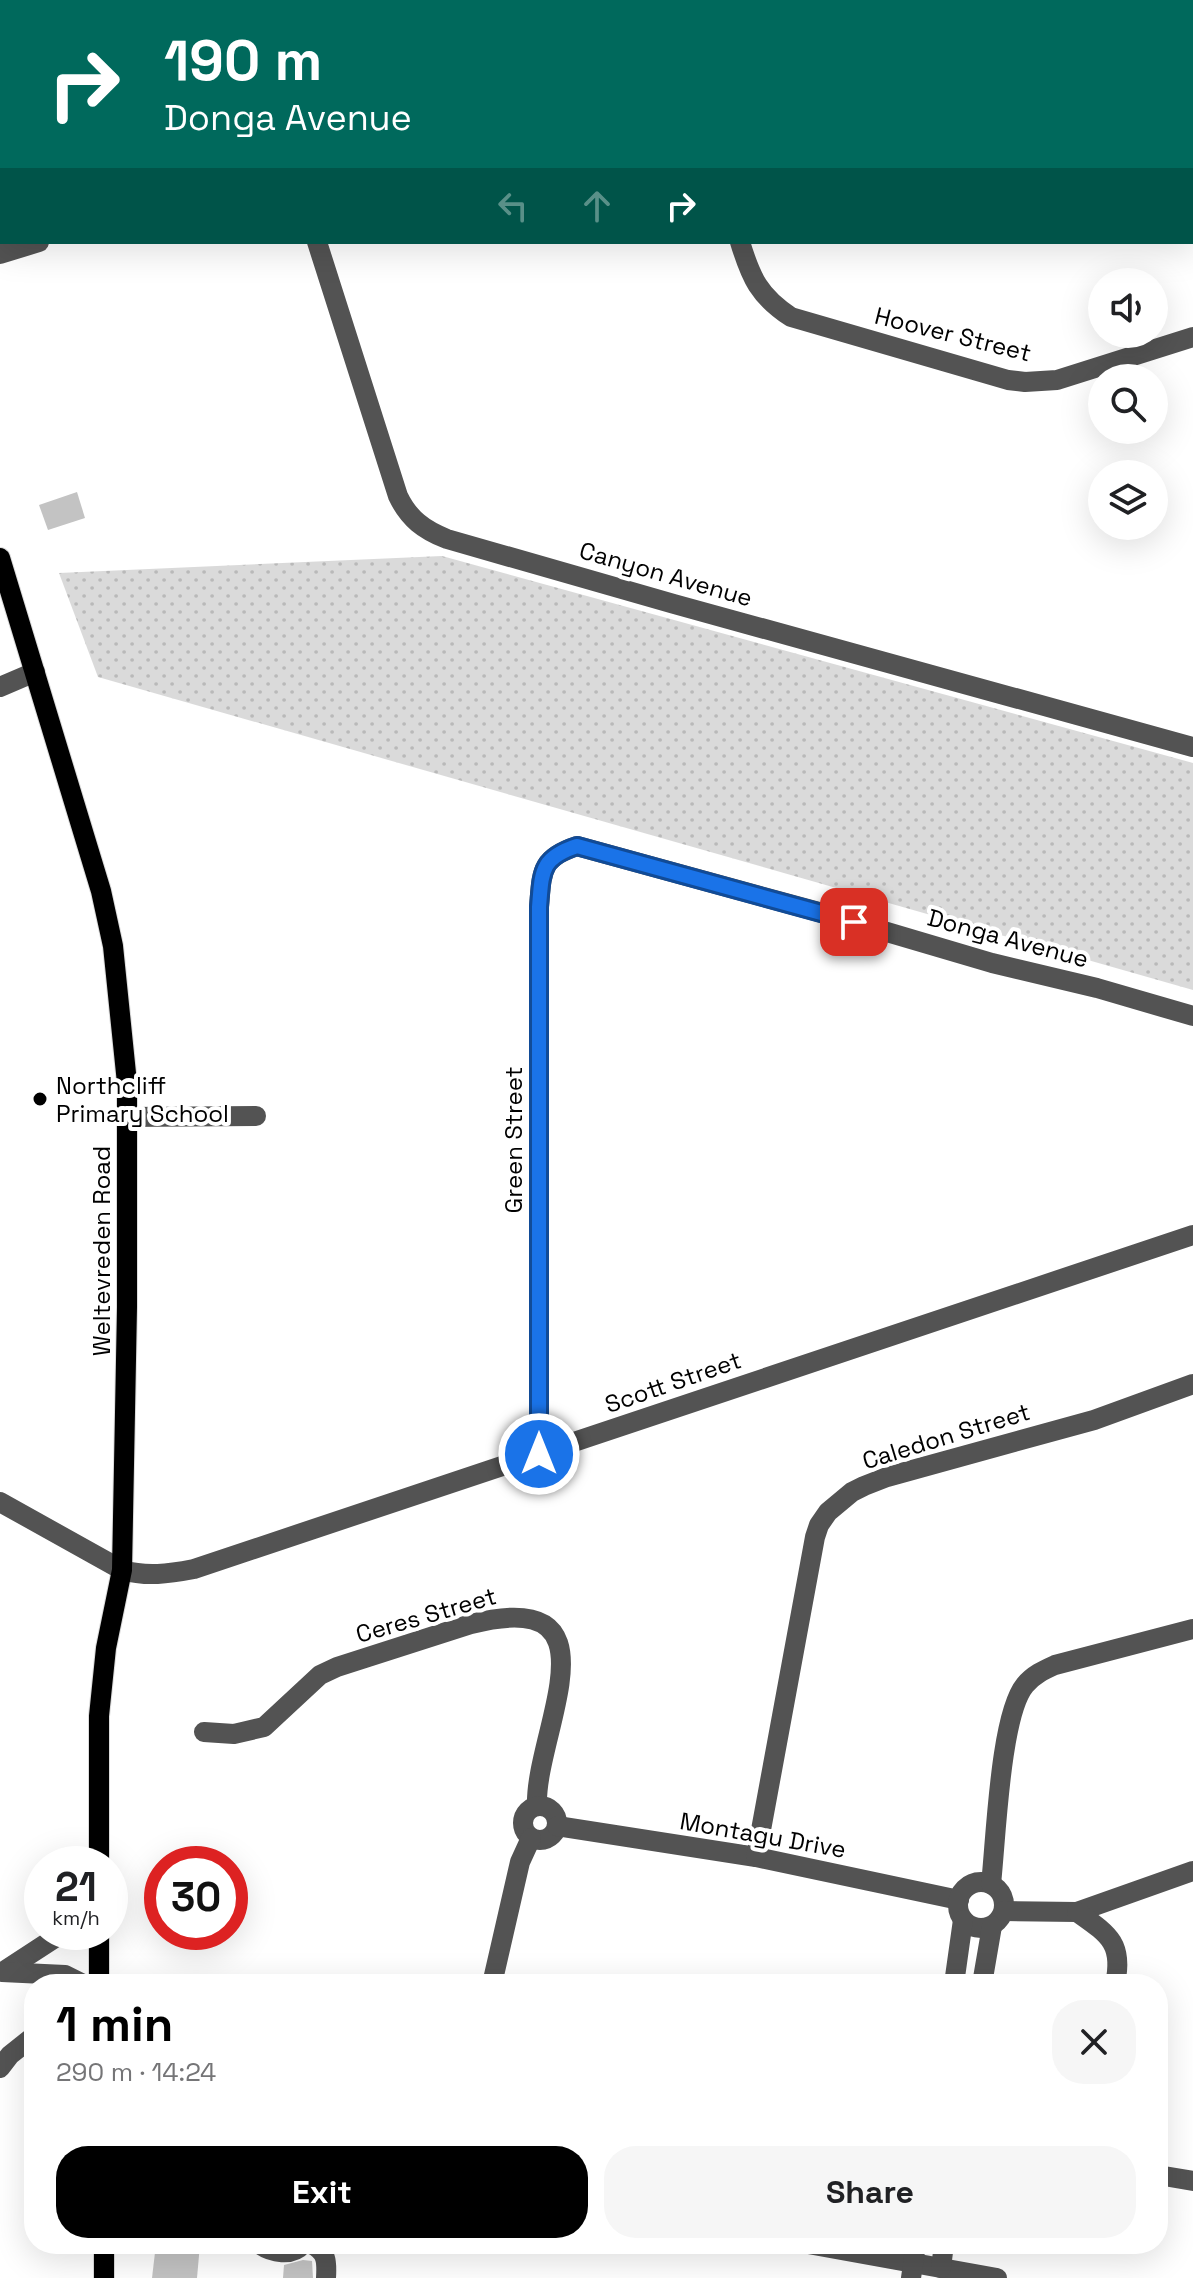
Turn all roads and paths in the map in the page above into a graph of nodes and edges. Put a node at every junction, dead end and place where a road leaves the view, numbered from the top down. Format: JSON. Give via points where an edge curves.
{"nodes":[{"id":1,"x":32,"y":244,"type":"edge"},
{"id":2,"x":318,"y":244,"type":"edge"},
{"id":3,"x":741,"y":244,"type":"edge"},
{"id":4,"x":0,"y":254,"type":"edge"},
{"id":5,"x":1193,"y":337,"type":"edge"},
{"id":6,"x":0,"y":558,"type":"edge"},
{"id":7,"x":35,"y":672,"type":"junction"},
{"id":8,"x":0,"y":687,"type":"edge"},
{"id":9,"x":1193,"y":747,"type":"edge"},
{"id":10,"x":577,"y":846,"type":"joint"},
{"id":11,"x":1193,"y":1016,"type":"edge"},
{"id":12,"x":256,"y":1116,"type":"dead end"},
{"id":13,"x":127,"y":1117,"type":"junction"},
{"id":14,"x":1193,"y":1235,"type":"edge"},
{"id":15,"x":1193,"y":1384,"type":"edge"},
{"id":16,"x":539,"y":1454,"type":"junction"},
{"id":17,"x":0,"y":1502,"type":"edge"},
{"id":18,"x":122,"y":1570,"type":"junction"},
{"id":19,"x":1193,"y":1629,"type":"edge"},
{"id":20,"x":204,"y":1732,"type":"dead end"},
{"id":21,"x":537,"y":1806,"type":"junction"},
{"id":22,"x":557,"y":1826,"type":"junction"},
{"id":23,"x":531,"y":1838,"type":"junction"},
{"id":24,"x":99,"y":1846,"type":"edge"},
{"id":25,"x":756,"y":1857,"type":"junction"},
{"id":26,"x":1193,"y":1871,"type":"edge"},
{"id":27,"x":991,"y":1884,"type":"junction"},
{"id":28,"x":961,"y":1910,"type":"junction"},
{"id":29,"x":1077,"y":1912,"type":"junction"},
{"id":30,"x":998,"y":1918,"type":"junction"},
{"id":31,"x":36,"y":1950,"type":"edge"},
{"id":32,"x":99,"y":1950,"type":"edge"},
{"id":33,"x":1,"y":1972,"type":"edge"},
{"id":34,"x":44,"y":1974,"type":"edge"},
{"id":35,"x":99,"y":1974,"type":"edge"},
{"id":36,"x":494,"y":1974,"type":"edge"},
{"id":37,"x":955,"y":1974,"type":"edge"},
{"id":38,"x":984,"y":1974,"type":"edge"},
{"id":39,"x":1117,"y":1974,"type":"edge"},
{"id":40,"x":24,"y":2044,"type":"edge"},
{"id":41,"x":0,"y":2068,"type":"edge"},
{"id":42,"x":1168,"y":2177,"type":"edge"},
{"id":43,"x":1193,"y":2181,"type":"edge"},
{"id":44,"x":104,"y":2254,"type":"edge"},
{"id":45,"x":324,"y":2254,"type":"edge"},
{"id":46,"x":866,"y":2254,"type":"edge"},
{"id":47,"x":943,"y":2254,"type":"edge"},
{"id":48,"x":913,"y":2262,"type":"edge"},
{"id":49,"x":941,"y":2268,"type":"junction"},
{"id":50,"x":104,"y":2278,"type":"edge"},
{"id":51,"x":326,"y":2278,"type":"edge"},
{"id":52,"x":997,"y":2278,"type":"edge"}],
"edges":[{"from":1,"to":4,"type":"street"},
{"from":2,"to":9,"type":"street","name":"Canyon Avenue","via":[[398,496],[422,528],[659,600]]},
{"from":3,"to":5,"type":"street","name":"Hoover Street","via":[[756,285],[791,317],[1008,380],[1057,380]]},
{"from":6,"to":7,"type":"main road","name":"Weltevreden Road"},
{"from":7,"to":8,"type":"street"},
{"from":7,"to":13,"type":"main road","name":"Weltevreden Road","via":[[101,891],[120,1004]]},
{"from":10,"to":11,"type":"street","name":"Donga Avenue"},
{"from":10,"to":16,"type":"street","name":"Green Street","via":[[548,862],[539,907]]},
{"from":12,"to":13,"type":"street"},
{"from":13,"to":18,"type":"main road","name":"Weltevreden Road"},
{"from":14,"to":16,"type":"street","name":"Scott Street"},
{"from":15,"to":25,"type":"street","name":"Caledon Street","via":[[1094,1420],[887,1477],[852,1492],[828,1512],[815,1537]]},
{"from":16,"to":18,"type":"street","name":"Scott Street","via":[[194,1569],[160,1576]]},
{"from":17,"to":18,"type":"street"},
{"from":18,"to":24,"type":"main road","name":"Weltevreden Road","via":[[99,1716]]},
{"from":19,"to":27,"type":"street","via":[[1055,1665],[1025,1685],[1007,1729]]},
{"from":20,"to":21,"type":"street","name":"Ceres Street","via":[[234,1734],[264,1727],[306,1685],[337,1667],[471,1624],[525,1617],[554,1634],[562,1658]]},
{"from":21,"to":22,"type":"street","via":[[552,1811]]},
{"from":21,"to":23,"type":"street","via":[[523,1820]]},
{"from":22,"to":23,"type":"street","via":[[550,1837]]},
{"from":22,"to":25,"type":"street","name":"Montagu Drive"},
{"from":23,"to":36,"type":"street","via":[[520,1862]]},
{"from":25,"to":28,"type":"street","name":"Montagu Drive"},
{"from":26,"to":29,"type":"street"},
{"from":27,"to":28,"type":"street","via":[[971,1884],[963,1891]]},
{"from":27,"to":30,"type":"street","via":[[1004,1900]]},
{"from":28,"to":30,"type":"street","via":[[972,1926],[982,1928]]},
{"from":28,"to":37,"type":"street"},
{"from":29,"to":30,"type":"street"},
{"from":29,"to":39,"type":"street","via":[[1114,1944]]},
{"from":30,"to":38,"type":"street"},
{"from":31,"to":33,"type":"street"},
{"from":32,"to":35,"type":"main road"},
{"from":33,"to":34,"type":"street"},
{"from":40,"to":41,"type":"street"},
{"from":42,"to":43,"type":"street"},
{"from":44,"to":50,"type":"main road"},
{"from":45,"to":51,"type":"street"},
{"from":46,"to":48,"type":"street"},
{"from":47,"to":49,"type":"street"},
{"from":48,"to":49,"type":"street"},
{"from":49,"to":52,"type":"street"}]}
